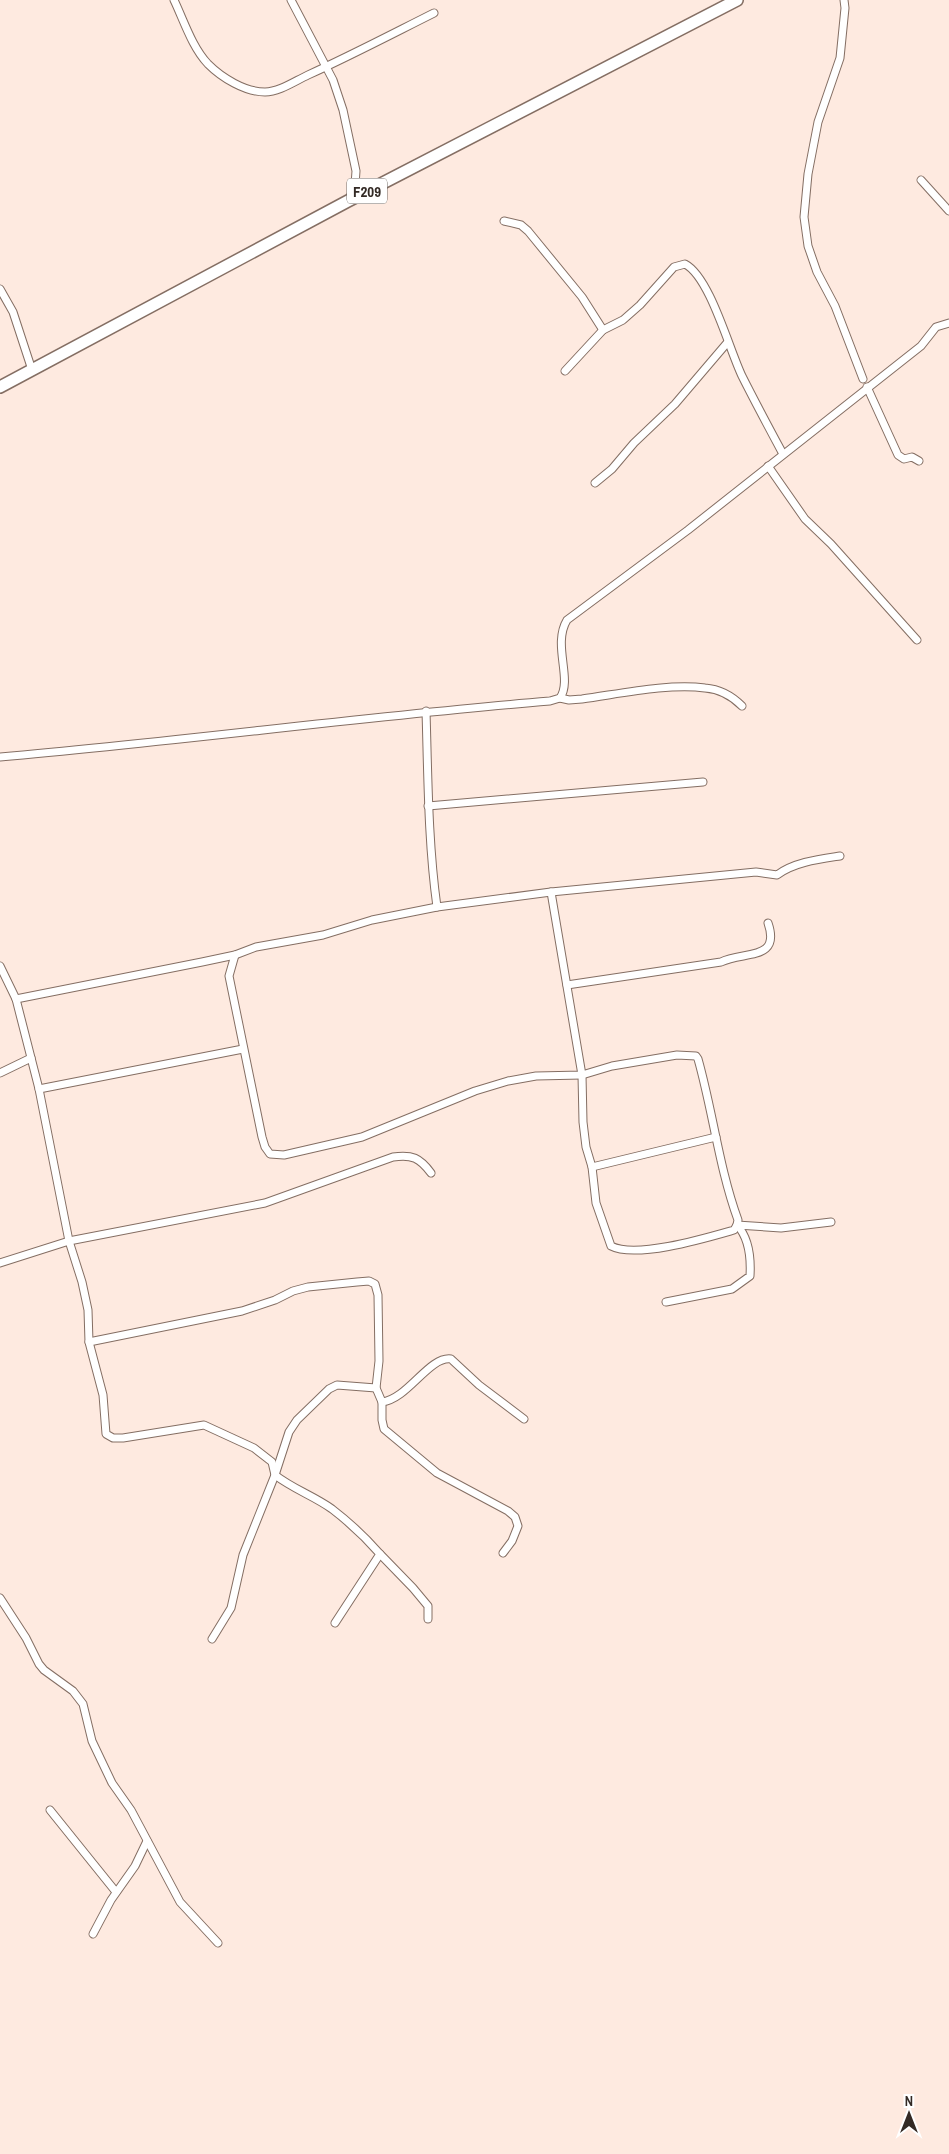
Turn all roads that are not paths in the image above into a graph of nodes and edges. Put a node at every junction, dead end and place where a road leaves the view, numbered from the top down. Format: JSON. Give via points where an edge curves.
{"nodes":[{"id":1,"x":174,"y":0,"type":"edge"},
{"id":2,"x":291,"y":0,"type":"edge"},
{"id":3,"x":737,"y":0,"type":"edge"},
{"id":4,"x":844,"y":0,"type":"edge"},
{"id":5,"x":434,"y":13,"type":"dead end"},
{"id":6,"x":326,"y":67,"type":"junction"},
{"id":7,"x":921,"y":180,"type":"dead end"},
{"id":8,"x":348,"y":201,"type":"junction"},
{"id":9,"x":949,"y":211,"type":"edge"},
{"id":10,"x":504,"y":221,"type":"dead end"},
{"id":11,"x":0,"y":289,"type":"edge"},
{"id":12,"x":949,"y":323,"type":"edge"},
{"id":13,"x":604,"y":330,"type":"junction"},
{"id":14,"x":728,"y":343,"type":"junction"},
{"id":15,"x":32,"y":370,"type":"junction"},
{"id":16,"x":565,"y":371,"type":"dead end"},
{"id":17,"x":863,"y":379,"type":"dead end"},
{"id":18,"x":0,"y":387,"type":"edge"},
{"id":19,"x":867,"y":387,"type":"junction"},
{"id":20,"x":783,"y":454,"type":"junction"},
{"id":21,"x":919,"y":461,"type":"dead end"},
{"id":22,"x":768,"y":466,"type":"junction"},
{"id":23,"x":595,"y":483,"type":"dead end"},
{"id":24,"x":917,"y":640,"type":"dead end"},
{"id":25,"x":560,"y":698,"type":"junction"},
{"id":26,"x":742,"y":706,"type":"dead end"},
{"id":27,"x":426,"y":711,"type":"junction"},
{"id":28,"x":0,"y":757,"type":"edge"},
{"id":29,"x":702,"y":782,"type":"dead end"},
{"id":30,"x":428,"y":806,"type":"junction"},
{"id":31,"x":840,"y":856,"type":"dead end"},
{"id":32,"x":551,"y":892,"type":"junction"},
{"id":33,"x":437,"y":907,"type":"junction"},
{"id":34,"x":768,"y":922,"type":"dead end"},
{"id":35,"x":235,"y":955,"type":"junction"},
{"id":36,"x":0,"y":966,"type":"edge"},
{"id":37,"x":567,"y":985,"type":"junction"},
{"id":38,"x":16,"y":999,"type":"junction"},
{"id":39,"x":243,"y":1049,"type":"junction"},
{"id":40,"x":31,"y":1058,"type":"junction"},
{"id":41,"x":0,"y":1073,"type":"edge"},
{"id":42,"x":582,"y":1075,"type":"junction"},
{"id":43,"x":40,"y":1089,"type":"junction"},
{"id":44,"x":716,"y":1137,"type":"junction"},
{"id":45,"x":592,"y":1167,"type":"junction"},
{"id":46,"x":430,"y":1173,"type":"dead end"},
{"id":47,"x":831,"y":1222,"type":"dead end"},
{"id":48,"x":737,"y":1225,"type":"junction"},
{"id":49,"x":69,"y":1241,"type":"junction"},
{"id":50,"x":0,"y":1263,"type":"edge"},
{"id":51,"x":666,"y":1302,"type":"dead end"},
{"id":52,"x":89,"y":1342,"type":"junction"},
{"id":53,"x":376,"y":1388,"type":"junction"},
{"id":54,"x":382,"y":1402,"type":"junction"},
{"id":55,"x":524,"y":1419,"type":"dead end"},
{"id":56,"x":275,"y":1475,"type":"junction"},
{"id":57,"x":503,"y":1553,"type":"dead end"},
{"id":58,"x":380,"y":1554,"type":"junction"},
{"id":59,"x":0,"y":1598,"type":"edge"},
{"id":60,"x":428,"y":1619,"type":"dead end"},
{"id":61,"x":335,"y":1623,"type":"dead end"},
{"id":62,"x":212,"y":1639,"type":"dead end"},
{"id":63,"x":50,"y":1810,"type":"dead end"},
{"id":64,"x":147,"y":1841,"type":"junction"},
{"id":65,"x":116,"y":1892,"type":"junction"},
{"id":66,"x":93,"y":1934,"type":"dead end"},
{"id":67,"x":218,"y":1943,"type":"dead end"}],
"edges":[{"from":1,"to":6,"type":"street","via":[[207,63],[249,90],[267,92]]},
{"from":2,"to":6,"type":"street"},
{"from":3,"to":8,"type":"main road","number":"F209"},
{"from":4,"to":17,"type":"street","via":[[840,58],[818,122],[804,218],[808,246],[817,272],[836,306]]},
{"from":5,"to":6,"type":"street"},
{"from":6,"to":8,"type":"street","via":[[338,92],[354,154],[356,185]]},
{"from":7,"to":9,"type":"street"},
{"from":8,"to":15,"type":"main road","number":"F209"},
{"from":10,"to":13,"type":"street","via":[[528,231],[582,297]]},
{"from":11,"to":15,"type":"street","via":[[13,312]]},
{"from":12,"to":19,"type":"street","via":[[936,327],[921,346]]},
{"from":13,"to":14,"type":"street","via":[[623,320],[640,305],[674,267],[685,264],[691,267],[714,304]]},
{"from":13,"to":16,"type":"street"},
{"from":14,"to":20,"type":"street"},
{"from":14,"to":23,"type":"street","via":[[675,404]]},
{"from":15,"to":18,"type":"main road","number":"F209"},
{"from":19,"to":20,"type":"street"},
{"from":19,"to":21,"type":"street","via":[[898,455]]},
{"from":20,"to":22,"type":"street"},
{"from":22,"to":24,"type":"street","via":[[805,519]]},
{"from":22,"to":25,"type":"street","via":[[567,620],[562,628],[565,687]]},
{"from":25,"to":26,"type":"street","via":[[582,699],[670,688],[706,688],[724,693]]},
{"from":25,"to":27,"type":"street"},
{"from":27,"to":28,"type":"street","via":[[76,752]]},
{"from":27,"to":30,"type":"street"},
{"from":29,"to":30,"type":"street"},
{"from":30,"to":33,"type":"street"},
{"from":31,"to":32,"type":"street","via":[[813,860],[777,875],[756,872]]},
{"from":32,"to":33,"type":"street"},
{"from":32,"to":37,"type":"street"},
{"from":33,"to":35,"type":"street","via":[[372,920],[324,935],[256,947]]},
{"from":34,"to":37,"type":"street","via":[[772,934],[770,945],[748,956]]},
{"from":35,"to":38,"type":"street"},
{"from":35,"to":39,"type":"street","via":[[229,976]]},
{"from":36,"to":38,"type":"street"},
{"from":37,"to":42,"type":"street"},
{"from":38,"to":40,"type":"street"},
{"from":39,"to":42,"type":"street","via":[[264,1146],[270,1154],[284,1156],[362,1137],[508,1081],[536,1076]]},
{"from":39,"to":43,"type":"street"},
{"from":40,"to":41,"type":"street"},
{"from":40,"to":43,"type":"street"},
{"from":42,"to":44,"type":"street","via":[[659,1058],[696,1056],[706,1085]]},
{"from":42,"to":45,"type":"street","via":[[583,1122]]},
{"from":43,"to":49,"type":"street"},
{"from":44,"to":45,"type":"street"},
{"from":44,"to":48,"type":"street"},
{"from":45,"to":48,"type":"street","via":[[596,1203],[611,1246],[619,1250],[680,1244],[728,1232]]},
{"from":46,"to":49,"type":"street","via":[[422,1161],[393,1157],[265,1203]]},
{"from":47,"to":48,"type":"street","via":[[781,1228]]},
{"from":48,"to":51,"type":"street","via":[[745,1234],[750,1276],[732,1289]]},
{"from":49,"to":50,"type":"street"},
{"from":49,"to":52,"type":"street","via":[[88,1310]]},
{"from":52,"to":53,"type":"street","via":[[242,1310],[308,1287],[369,1282],[375,1284],[378,1295],[380,1361]]},
{"from":52,"to":56,"type":"street","via":[[103,1396],[108,1436],[123,1438],[204,1425],[269,1458]]},
{"from":53,"to":54,"type":"street"},
{"from":53,"to":56,"type":"street","via":[[337,1385],[330,1388],[289,1432]]},
{"from":54,"to":55,"type":"street","via":[[400,1395],[426,1371],[451,1358],[479,1385]]},
{"from":54,"to":57,"type":"street","via":[[384,1429],[392,1437],[437,1474],[515,1517],[518,1526]]},
{"from":56,"to":58,"type":"street","via":[[331,1509]]},
{"from":56,"to":62,"type":"street","via":[[243,1555],[230,1608]]},
{"from":58,"to":60,"type":"street","via":[[428,1606]]},
{"from":58,"to":61,"type":"street"},
{"from":59,"to":64,"type":"street","via":[[39,1664],[73,1691],[83,1704],[96,1750]]},
{"from":63,"to":65,"type":"street"},
{"from":64,"to":65,"type":"street","via":[[135,1866]]},
{"from":64,"to":67,"type":"street","via":[[180,1902]]},
{"from":65,"to":66,"type":"street"}]}
